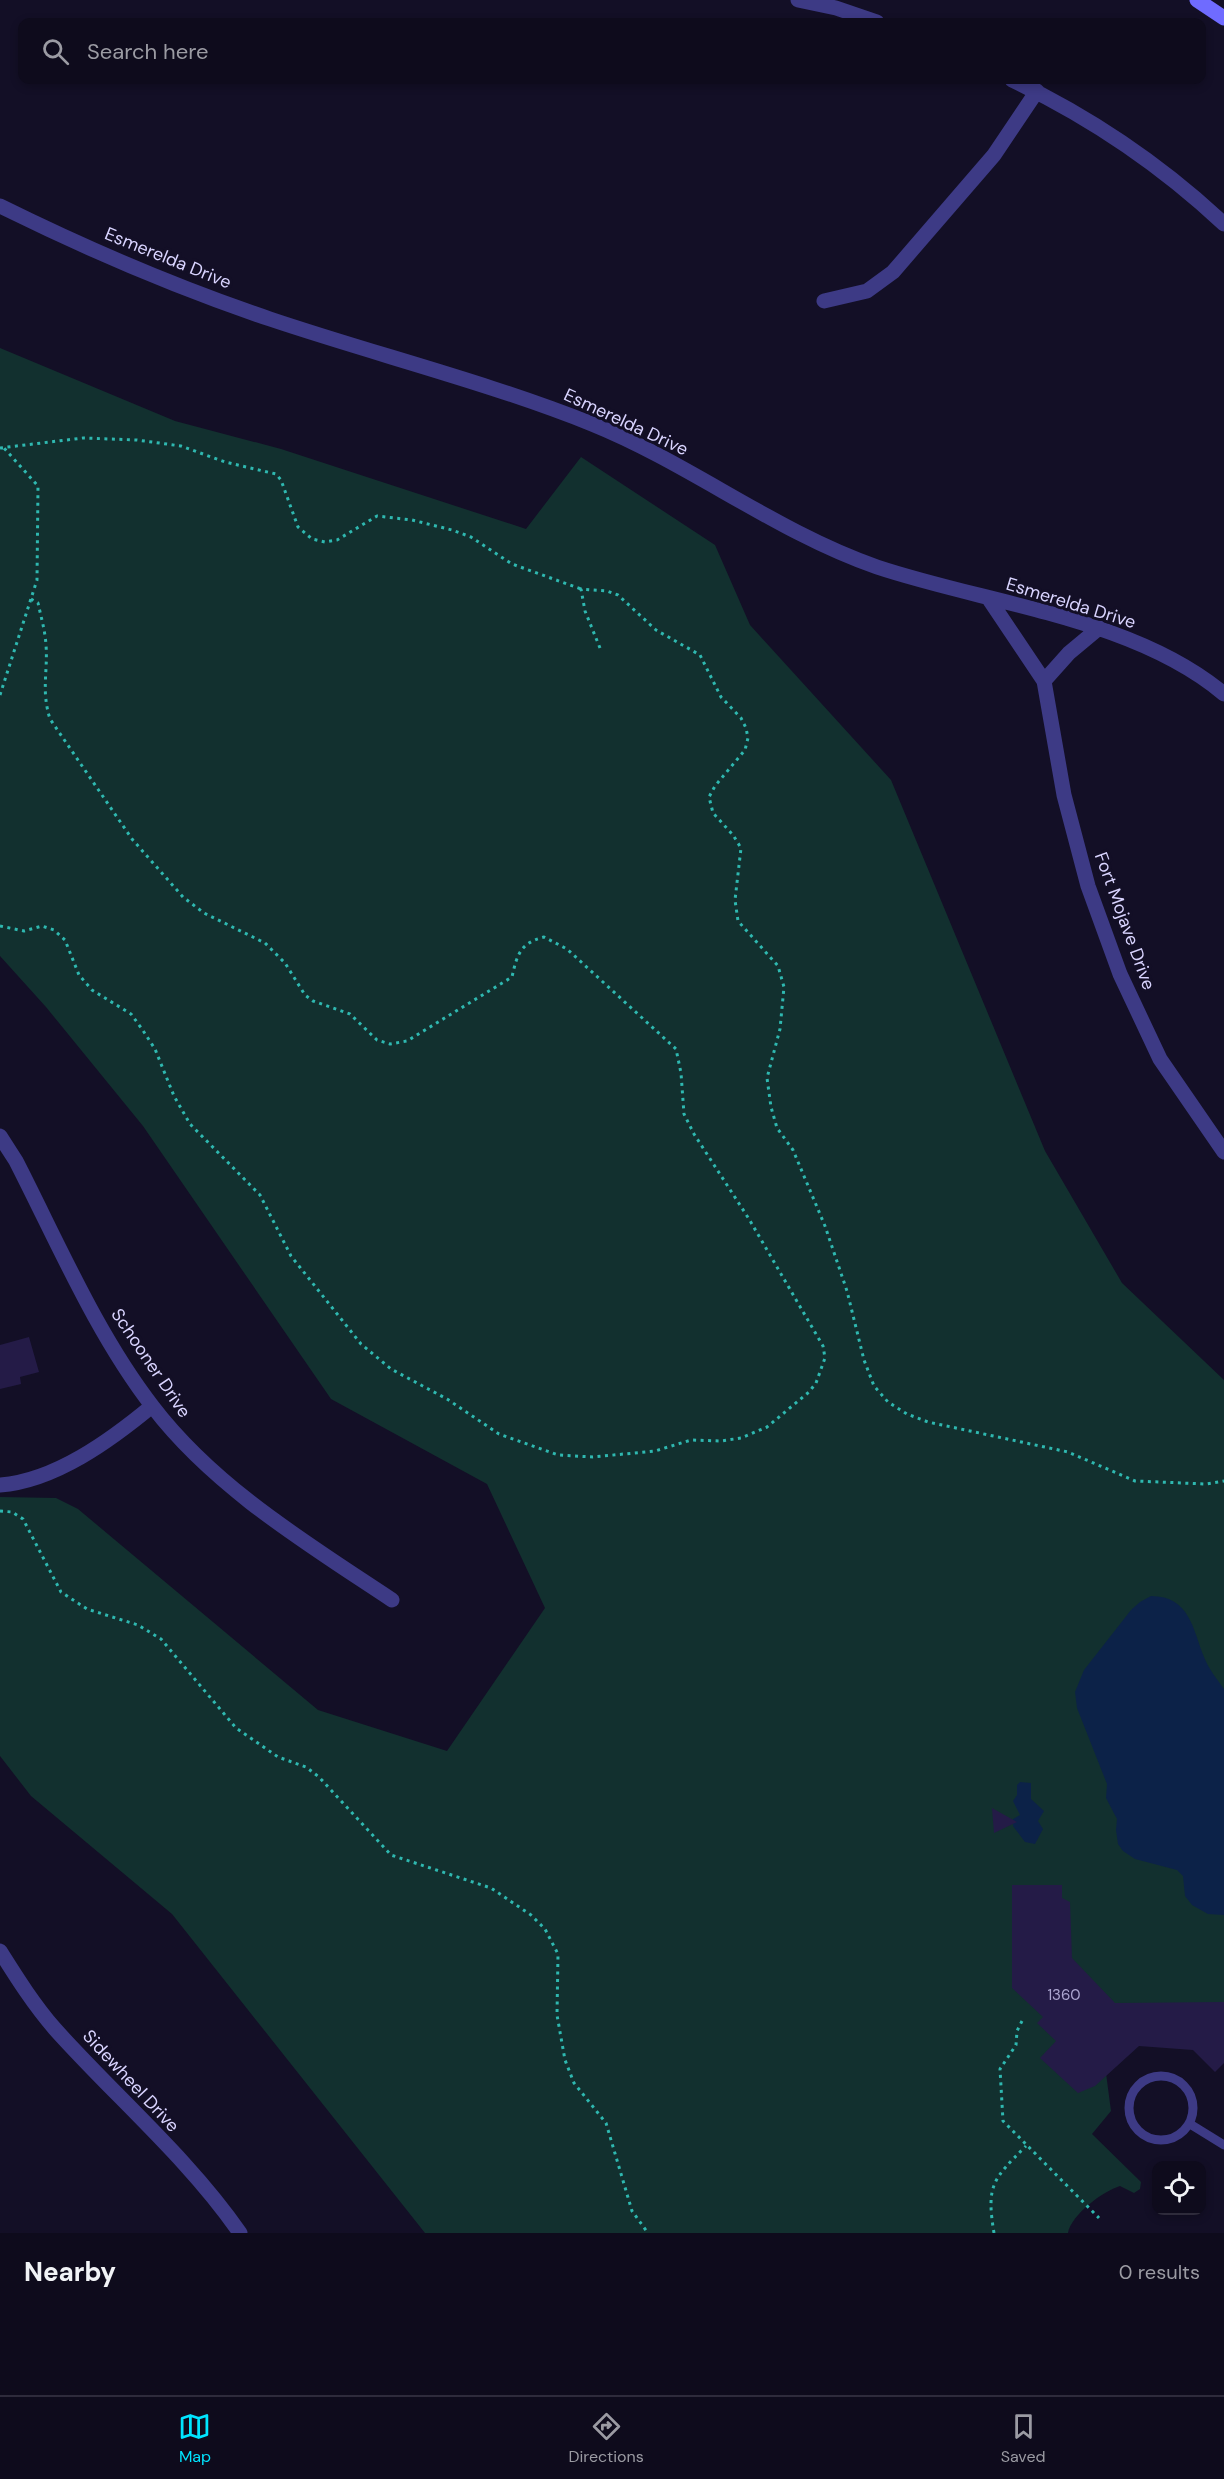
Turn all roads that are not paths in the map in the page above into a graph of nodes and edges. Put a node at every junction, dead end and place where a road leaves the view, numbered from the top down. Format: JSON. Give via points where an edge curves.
{"nodes":[{"id":1,"x":798,"y":0,"type":"edge"},
{"id":2,"x":1197,"y":0,"type":"edge"},
{"id":3,"x":865,"y":18,"type":"edge"},
{"id":4,"x":1224,"y":18,"type":"edge"},
{"id":5,"x":1020,"y":84,"type":"edge"},
{"id":6,"x":1037,"y":92,"type":"junction"},
{"id":7,"x":0,"y":206,"type":"edge"},
{"id":8,"x":1224,"y":224,"type":"edge"},
{"id":9,"x":824,"y":301,"type":"dead end"},
{"id":10,"x":989,"y":599,"type":"junction"},
{"id":11,"x":1099,"y":628,"type":"junction"},
{"id":12,"x":1044,"y":681,"type":"junction"},
{"id":13,"x":1224,"y":694,"type":"edge"},
{"id":14,"x":0,"y":1136,"type":"edge"},
{"id":15,"x":1224,"y":1152,"type":"edge"},
{"id":16,"x":152,"y":1406,"type":"junction"},
{"id":17,"x":0,"y":1485,"type":"edge"},
{"id":18,"x":392,"y":1600,"type":"dead end"},
{"id":19,"x":0,"y":1951,"type":"edge"},
{"id":20,"x":1190,"y":2124,"type":"junction"},
{"id":21,"x":1224,"y":2145,"type":"edge"},
{"id":22,"x":240,"y":2233,"type":"edge"}],
"edges":[{"from":1,"to":3,"type":"street"},
{"from":2,"to":4,"type":"street"},
{"from":5,"to":6,"type":"street"},
{"from":6,"to":8,"type":"street","via":[[1128,147]]},
{"from":6,"to":9,"type":"street","via":[[994,155],[893,272],[867,291]]},
{"from":7,"to":10,"type":"street","name":"Esmerelda Drive","via":[[148,273],[269,319],[521,396],[597,426],[795,533],[876,566]]},
{"from":10,"to":11,"type":"street","name":"Esmerelda Drive"},
{"from":10,"to":12,"type":"street"},
{"from":11,"to":12,"type":"street"},
{"from":11,"to":13,"type":"street","name":"Esmerelda Drive","via":[[1144,645],[1200,674]]},
{"from":12,"to":15,"type":"street","name":"Fort Mojave Drive","via":[[1064,795],[1088,886],[1120,974],[1160,1059]]},
{"from":14,"to":16,"type":"street","name":"Schooner Drive","via":[[100,1327]]},
{"from":16,"to":17,"type":"street","via":[[115,1437],[75,1461]]},
{"from":16,"to":18,"type":"street","name":"Schooner Drive","via":[[178,1437],[272,1520]]},
{"from":19,"to":22,"type":"street","name":"Sidewheel Drive","via":[[54,2028],[199,2182]]},
{"from":20,"to":20,"type":"lane","via":[[1166,2140],[1144,2136],[1131,2120],[1130,2098],[1135,2088],[1143,2081],[1173,2078],[1192,2101]]},
{"from":20,"to":21,"type":"lane"}]}
